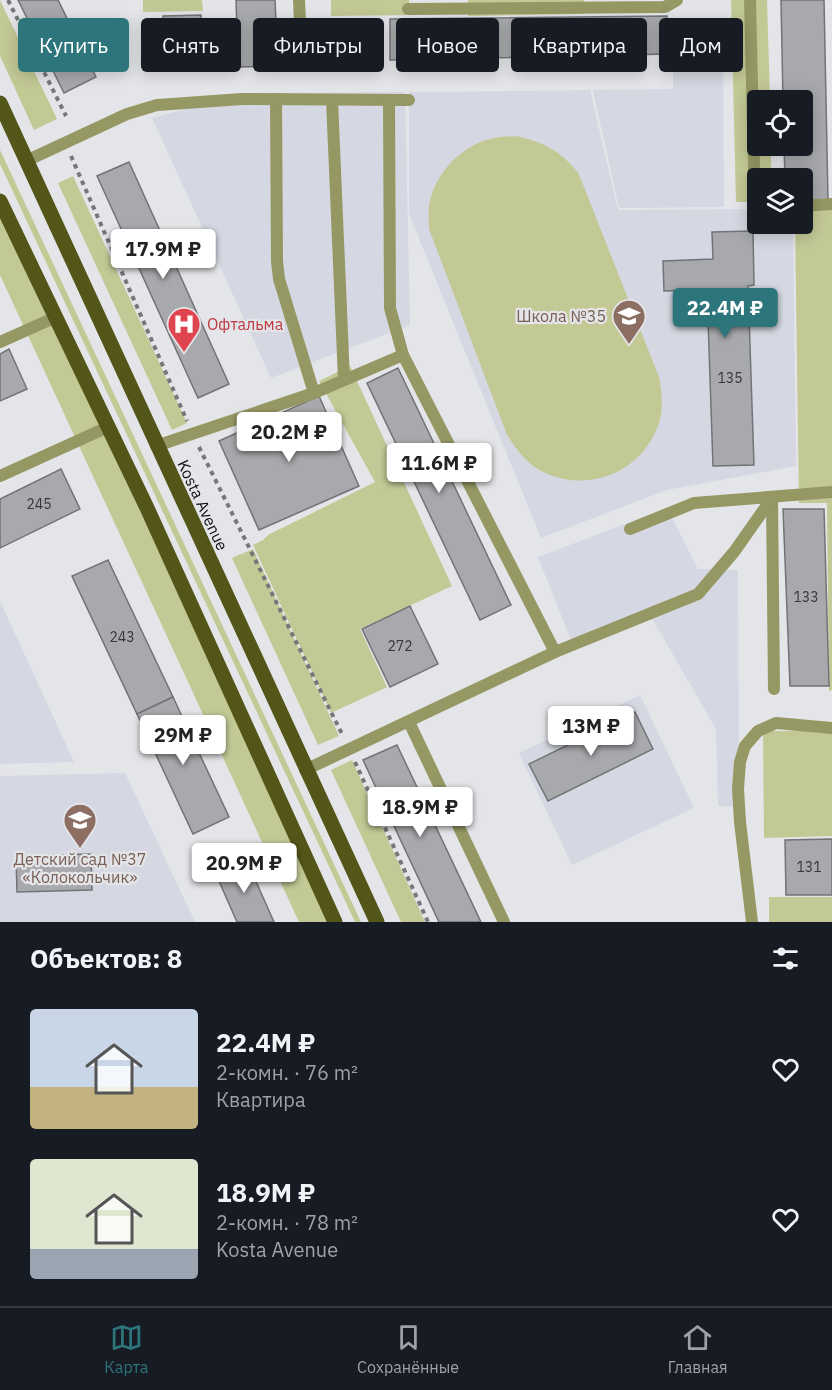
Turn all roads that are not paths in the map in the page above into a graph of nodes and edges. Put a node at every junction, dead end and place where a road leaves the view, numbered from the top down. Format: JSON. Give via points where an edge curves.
{"nodes":[{"id":1,"x":299,"y":0,"type":"edge"},
{"id":2,"x":677,"y":0,"type":"edge"},
{"id":3,"x":750,"y":0,"type":"edge"},
{"id":4,"x":408,"y":9,"type":"dead end"},
{"id":5,"x":300,"y":18,"type":"edge"},
{"id":6,"x":276,"y":99,"type":"junction"},
{"id":7,"x":332,"y":100,"type":"junction"},
{"id":8,"x":389,"y":100,"type":"junction"},
{"id":9,"x":409,"y":100,"type":"dead end"},
{"id":10,"x":0,"y":103,"type":"edge"},
{"id":11,"x":26,"y":161,"type":"junction"},
{"id":12,"x":754,"y":168,"type":"edge"},
{"id":13,"x":0,"y":201,"type":"edge"},
{"id":14,"x":832,"y":204,"type":"edge"},
{"id":15,"x":813,"y":205,"type":"edge"},
{"id":16,"x":56,"y":317,"type":"junction"},
{"id":17,"x":0,"y":342,"type":"edge"},
{"id":18,"x":403,"y":355,"type":"junction"},
{"id":19,"x":344,"y":380,"type":"junction"},
{"id":20,"x":314,"y":393,"type":"junction"},
{"id":21,"x":108,"y":427,"type":"junction"},
{"id":22,"x":156,"y":446,"type":"junction"},
{"id":23,"x":0,"y":476,"type":"edge"},
{"id":24,"x":832,"y":492,"type":"edge"},
{"id":25,"x":772,"y":498,"type":"junction"},
{"id":26,"x":630,"y":529,"type":"dead end"},
{"id":27,"x":555,"y":652,"type":"junction"},
{"id":28,"x":774,"y":688,"type":"dead end"},
{"id":29,"x":409,"y":722,"type":"junction"},
{"id":30,"x":832,"y":728,"type":"edge"},
{"id":31,"x":305,"y":770,"type":"junction"},
{"id":32,"x":335,"y":922,"type":"edge"},
{"id":33,"x":377,"y":922,"type":"edge"},
{"id":34,"x":504,"y":922,"type":"edge"},
{"id":35,"x":752,"y":922,"type":"edge"}],
"edges":[{"from":1,"to":5,"type":"lane"},
{"from":2,"to":4,"type":"lane","via":[[665,7]]},
{"from":3,"to":12,"type":"lane"},
{"from":6,"to":7,"type":"lane"},
{"from":6,"to":11,"type":"lane","via":[[157,105],[127,114]]},
{"from":6,"to":20,"type":"lane","via":[[279,279]]},
{"from":7,"to":8,"type":"lane"},
{"from":7,"to":19,"type":"lane"},
{"from":8,"to":9,"type":"lane"},
{"from":8,"to":18,"type":"lane","via":[[390,308]]},
{"from":10,"to":11,"type":"main road","name":"Kosta Avenue"},
{"from":11,"to":22,"type":"main road","name":"Kosta Avenue"},
{"from":13,"to":16,"type":"main road"},
{"from":14,"to":15,"type":"lane"},
{"from":16,"to":17,"type":"lane"},
{"from":16,"to":21,"type":"main road"},
{"from":18,"to":19,"type":"lane"},
{"from":18,"to":27,"type":"lane"},
{"from":19,"to":20,"type":"lane"},
{"from":20,"to":22,"type":"lane"},
{"from":21,"to":23,"type":"lane"},
{"from":21,"to":32,"type":"main road"},
{"from":22,"to":31,"type":"main road","name":"Kosta Avenue"},
{"from":24,"to":25,"type":"lane"},
{"from":25,"to":26,"type":"lane","via":[[694,503]]},
{"from":25,"to":27,"type":"lane","via":[[698,594]]},
{"from":25,"to":28,"type":"lane"},
{"from":27,"to":29,"type":"lane"},
{"from":29,"to":31,"type":"lane"},
{"from":29,"to":34,"type":"lane"},
{"from":30,"to":35,"type":"lane","via":[[776,723],[758,731],[745,746],[738,789]]},
{"from":31,"to":33,"type":"main road","name":"Kosta Avenue"}]}
